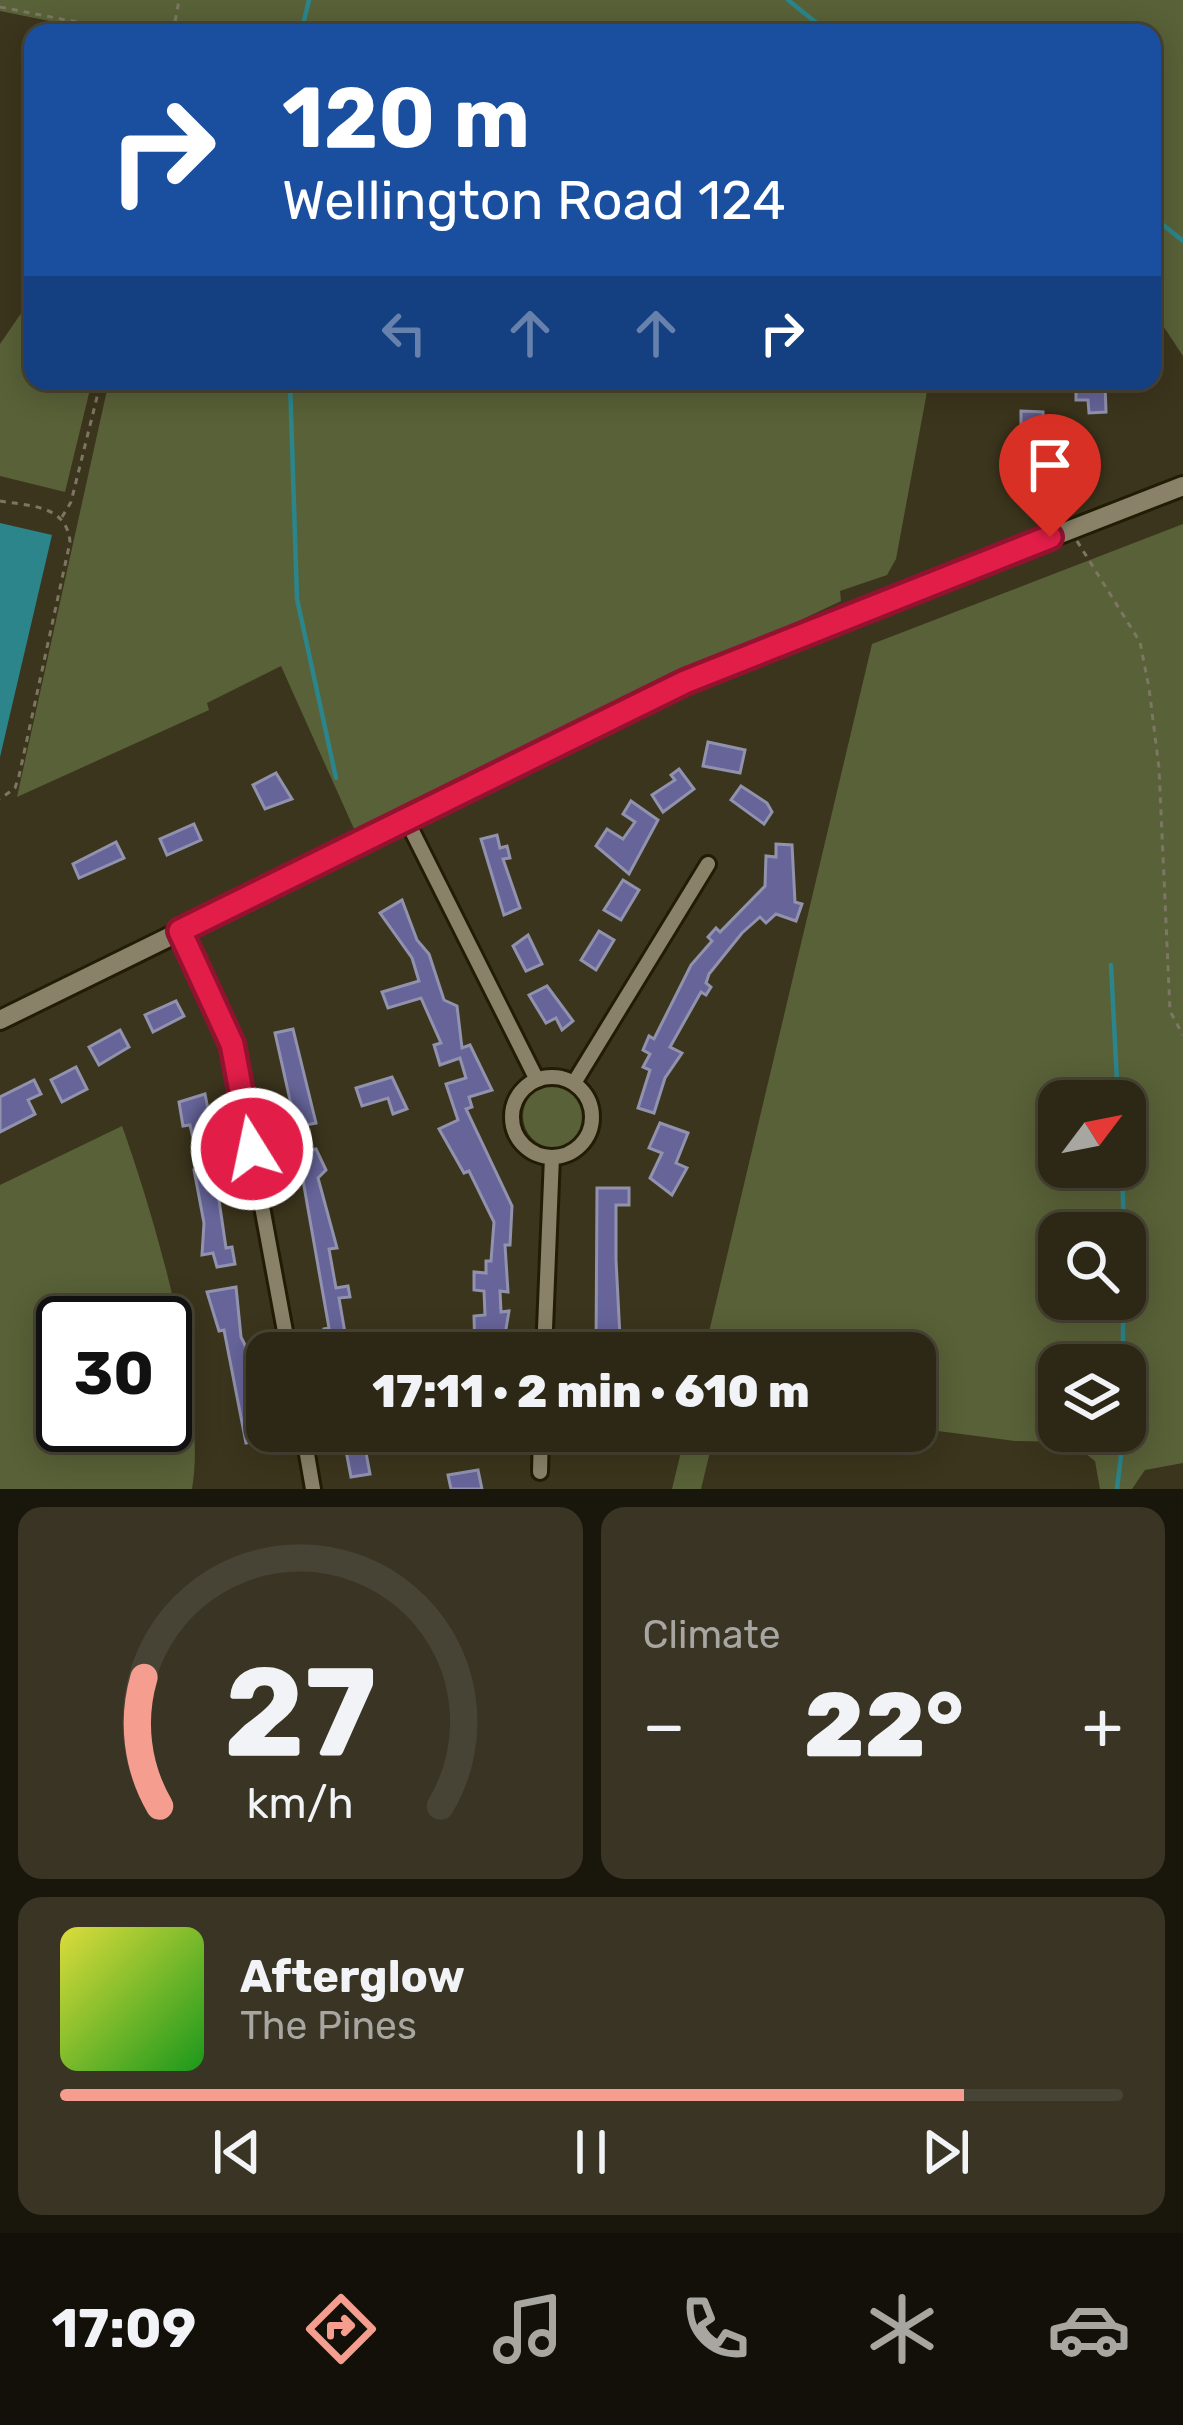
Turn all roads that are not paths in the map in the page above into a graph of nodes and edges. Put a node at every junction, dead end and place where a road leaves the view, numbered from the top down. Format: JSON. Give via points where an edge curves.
{"nodes":[{"id":1,"x":1183,"y":486,"type":"edge"},
{"id":2,"x":406,"y":819,"type":"junction"},
{"id":3,"x":708,"y":864,"type":"dead end"},
{"id":4,"x":180,"y":931,"type":"junction"},
{"id":5,"x":0,"y":1020,"type":"edge"},
{"id":6,"x":537,"y":1080,"type":"junction"},
{"id":7,"x":574,"y":1084,"type":"junction"},
{"id":8,"x":552,"y":1157,"type":"junction"},
{"id":9,"x":285,"y":1332,"type":"edge"},
{"id":10,"x":545,"y":1332,"type":"edge"},
{"id":11,"x":307,"y":1452,"type":"edge"},
{"id":12,"x":540,"y":1452,"type":"edge"},
{"id":13,"x":540,"y":1472,"type":"dead end"},
{"id":14,"x":313,"y":1489,"type":"edge"}],
"edges":[{"from":1,"to":2,"type":"main road","via":[[723,665]]},
{"from":2,"to":4,"type":"main road"},
{"from":2,"to":6,"type":"street"},
{"from":3,"to":7,"type":"street"},
{"from":4,"to":5,"type":"main road"},
{"from":4,"to":9,"type":"street","via":[[232,1044]]},
{"from":6,"to":7,"type":"street"},
{"from":6,"to":8,"type":"street","via":[[515,1101],[512,1116],[523,1144]]},
{"from":7,"to":8,"type":"street","via":[[590,1104],[590,1130],[574,1151]]},
{"from":8,"to":10,"type":"street"},
{"from":11,"to":14,"type":"street"},
{"from":12,"to":13,"type":"street"}]}
